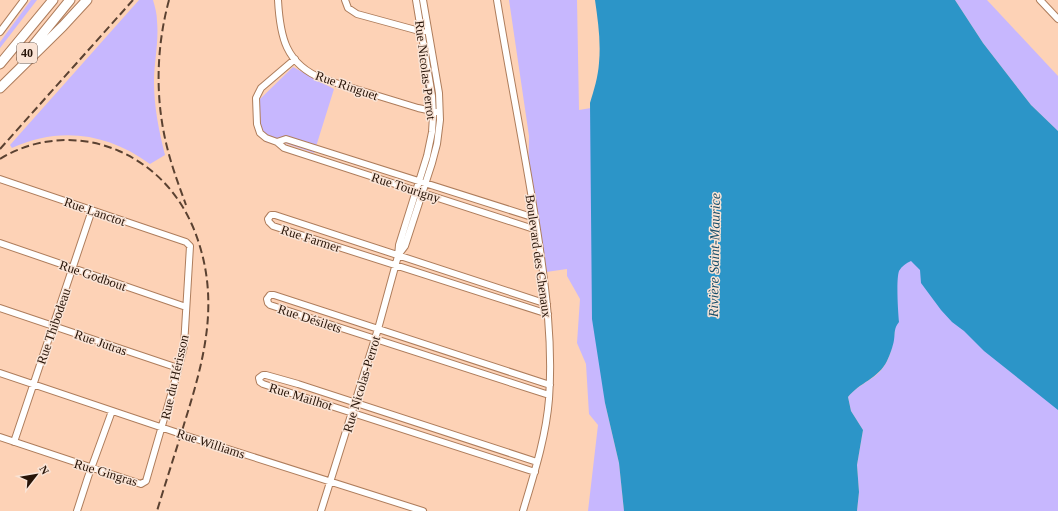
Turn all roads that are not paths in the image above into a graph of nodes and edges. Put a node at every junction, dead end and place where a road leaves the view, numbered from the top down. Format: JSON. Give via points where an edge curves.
{"nodes":[{"id":1,"x":24,"y":0,"type":"edge"},
{"id":2,"x":49,"y":0,"type":"edge"},
{"id":3,"x":53,"y":0,"type":"edge"},
{"id":4,"x":70,"y":0,"type":"edge"},
{"id":5,"x":86,"y":0,"type":"edge"},
{"id":6,"x":278,"y":0,"type":"edge"},
{"id":7,"x":345,"y":0,"type":"edge"},
{"id":8,"x":416,"y":0,"type":"edge"},
{"id":9,"x":423,"y":0,"type":"edge"},
{"id":10,"x":497,"y":0,"type":"edge"},
{"id":11,"x":1040,"y":0,"type":"edge"},
{"id":12,"x":1058,"y":19,"type":"edge"},
{"id":13,"x":0,"y":32,"type":"edge"},
{"id":14,"x":421,"y":32,"type":"junction"},
{"id":15,"x":25,"y":34,"type":"junction"},
{"id":16,"x":429,"y":34,"type":"junction"},
{"id":17,"x":295,"y":59,"type":"junction"},
{"id":18,"x":0,"y":64,"type":"edge"},
{"id":19,"x":0,"y":88,"type":"edge"},
{"id":20,"x":433,"y":112,"type":"junction"},
{"id":21,"x":440,"y":112,"type":"junction"},
{"id":22,"x":277,"y":142,"type":"junction"},
{"id":23,"x":0,"y":179,"type":"edge"},
{"id":24,"x":422,"y":182,"type":"junction"},
{"id":25,"x":419,"y":192,"type":"junction"},
{"id":26,"x":92,"y":210,"type":"junction"},
{"id":27,"x":535,"y":218,"type":"junction"},
{"id":28,"x":537,"y":230,"type":"junction"},
{"id":29,"x":0,"y":243,"type":"edge"},
{"id":30,"x":189,"y":243,"type":"joint"},
{"id":31,"x":398,"y":256,"type":"junction"},
{"id":32,"x":396,"y":265,"type":"junction"},
{"id":33,"x":73,"y":268,"type":"junction"},
{"id":34,"x":547,"y":304,"type":"junction"},
{"id":35,"x":186,"y":307,"type":"junction"},
{"id":36,"x":0,"y":308,"type":"edge"},
{"id":37,"x":548,"y":314,"type":"junction"},
{"id":38,"x":53,"y":326,"type":"junction"},
{"id":39,"x":378,"y":329,"type":"junction"},
{"id":40,"x":374,"y":339,"type":"junction"},
{"id":41,"x":178,"y":368,"type":"junction"},
{"id":42,"x":0,"y":373,"type":"edge"},
{"id":43,"x":34,"y":384,"type":"junction"},
{"id":44,"x":550,"y":385,"type":"junction"},
{"id":45,"x":549,"y":395,"type":"junction"},
{"id":46,"x":354,"y":403,"type":"junction"},
{"id":47,"x":112,"y":410,"type":"junction"},
{"id":48,"x":352,"y":412,"type":"junction"},
{"id":49,"x":162,"y":428,"type":"junction"},
{"id":50,"x":0,"y":437,"type":"edge"},
{"id":51,"x":14,"y":442,"type":"junction"},
{"id":52,"x":538,"y":462,"type":"junction"},
{"id":53,"x":92,"y":468,"type":"junction"},
{"id":54,"x":535,"y":472,"type":"junction"},
{"id":55,"x":331,"y":482,"type":"junction"},
{"id":56,"x":145,"y":483,"type":"joint"},
{"id":57,"x":77,"y":511,"type":"edge"},
{"id":58,"x":321,"y":511,"type":"edge"},
{"id":59,"x":423,"y":511,"type":"edge"},
{"id":60,"x":524,"y":511,"type":"edge"}],
"edges":[{"from":1,"to":13,"type":"street"},
{"from":2,"to":15,"type":"highway"},
{"from":3,"to":15,"type":"highway","number":"40"},
{"from":4,"to":19,"type":"highway","number":"40"},
{"from":5,"to":19,"type":"highway"},
{"from":6,"to":17,"type":"street","name":"Rue Ringuet","via":[[281,33]]},
{"from":7,"to":14,"type":"street","via":[[348,8],[354,12]]},
{"from":8,"to":14,"type":"street","name":"Rue Nicolas-Perrot"},
{"from":9,"to":16,"type":"street","name":"Rue Nicolas-Perrot"},
{"from":10,"to":27,"type":"street","name":"Boulevard des Chenaux"},
{"from":11,"to":12,"type":"street"},
{"from":14,"to":16,"type":"street"},
{"from":14,"to":20,"type":"street","name":"Rue Nicolas-Perrot"},
{"from":15,"to":18,"type":"highway","number":"40"},
{"from":16,"to":21,"type":"street","name":"Rue Nicolas-Perrot"},
{"from":17,"to":20,"type":"street","name":"Rue Ringuet","via":[[320,77]]},
{"from":17,"to":22,"type":"street","name":"Rue Tourigny","via":[[261,88],[256,98],[260,133],[263,137]]},
{"from":20,"to":21,"type":"street","name":"Rue Ringuet"},
{"from":20,"to":24,"type":"street","name":"Rue Nicolas-Perrot","via":[[432,139]]},
{"from":21,"to":24,"type":"street","name":"Rue Nicolas-Perrot","via":[[437,144]]},
{"from":22,"to":24,"type":"street","name":"Rue Tourigny","via":[[286,139]]},
{"from":22,"to":25,"type":"street","name":"Rue Tourigny","via":[[284,148]]},
{"from":23,"to":26,"type":"street","name":"Rue Lanctot"},
{"from":24,"to":25,"type":"street","name":"Rue Nicolas-Perrot"},
{"from":24,"to":27,"type":"street","name":"Rue Tourigny"},
{"from":25,"to":28,"type":"street","name":"Rue Tourigny"},
{"from":25,"to":31,"type":"street","name":"Rue Nicolas-Perrot","via":[[405,246]]},
{"from":26,"to":30,"type":"street","name":"Rue Lanctot"},
{"from":26,"to":33,"type":"street","name":"Rue Thibodeau"},
{"from":27,"to":28,"type":"street","name":"Boulevard des Chenaux"},
{"from":28,"to":34,"type":"street","name":"Boulevard des Chenaux"},
{"from":29,"to":33,"type":"street","name":"Rue Godbout"},
{"from":30,"to":35,"type":"street","name":"Rue du Hérisson"},
{"from":31,"to":32,"type":"street","name":"Rue Nicolas-Perrot"},
{"from":31,"to":32,"type":"street","name":"Rue Farmer","via":[[275,215],[268,219],[273,226]]},
{"from":31,"to":34,"type":"street","name":"Rue Farmer"},
{"from":32,"to":37,"type":"street","name":"Rue Farmer"},
{"from":32,"to":39,"type":"street","name":"Rue Nicolas-Perrot"},
{"from":33,"to":35,"type":"street","name":"Rue Godbout"},
{"from":33,"to":38,"type":"street","name":"Rue Thibodeau"},
{"from":34,"to":37,"type":"street","name":"Boulevard des Chenaux"},
{"from":35,"to":41,"type":"street","name":"Rue du Hérisson","via":[[184,343]]},
{"from":36,"to":38,"type":"street","name":"Rue Jutras"},
{"from":37,"to":44,"type":"street","name":"Boulevard des Chenaux"},
{"from":38,"to":41,"type":"street","name":"Rue Jutras"},
{"from":38,"to":43,"type":"street","name":"Rue Thibodeau"},
{"from":39,"to":40,"type":"street","name":"Rue Nicolas-Perrot"},
{"from":39,"to":40,"type":"street","name":"Rue Désilets","via":[[274,295],[267,299],[270,305]]},
{"from":39,"to":44,"type":"street","name":"Rue Désilets"},
{"from":40,"to":45,"type":"street","name":"Rue Désilets"},
{"from":40,"to":46,"type":"street","name":"Rue Nicolas-Perrot"},
{"from":41,"to":49,"type":"street","name":"Rue du Hérisson"},
{"from":42,"to":43,"type":"street","name":"Rue Williams"},
{"from":43,"to":47,"type":"street","name":"Rue Williams"},
{"from":43,"to":51,"type":"street","name":"Rue Thibodeau"},
{"from":44,"to":45,"type":"street","name":"Boulevard des Chenaux"},
{"from":45,"to":52,"type":"street","name":"Boulevard des Chenaux"},
{"from":46,"to":48,"type":"street","name":"Rue Nicolas-Perrot"},
{"from":46,"to":48,"type":"street","name":"Rue Mailhot","via":[[266,374],[260,378],[263,384]]},
{"from":46,"to":52,"type":"street","name":"Rue Mailhot"},
{"from":47,"to":49,"type":"street","name":"Rue Williams"},
{"from":47,"to":53,"type":"street"},
{"from":48,"to":54,"type":"street","name":"Rue Mailhot"},
{"from":48,"to":55,"type":"street","name":"Rue Nicolas-Perrot"},
{"from":49,"to":55,"type":"street","name":"Rue Williams"},
{"from":49,"to":56,"type":"street","name":"Rue du Hérisson"},
{"from":50,"to":51,"type":"street","name":"Rue Gingras"},
{"from":51,"to":53,"type":"street","name":"Rue Gingras"},
{"from":52,"to":54,"type":"street","name":"Boulevard des Chenaux"},
{"from":53,"to":56,"type":"street","name":"Rue Gingras","via":[[140,484]]},
{"from":53,"to":57,"type":"street"},
{"from":54,"to":60,"type":"street","name":"Boulevard des Chenaux"},
{"from":55,"to":58,"type":"street","name":"Rue Nicolas-Perrot"},
{"from":55,"to":59,"type":"street","name":"Rue Williams"}]}
